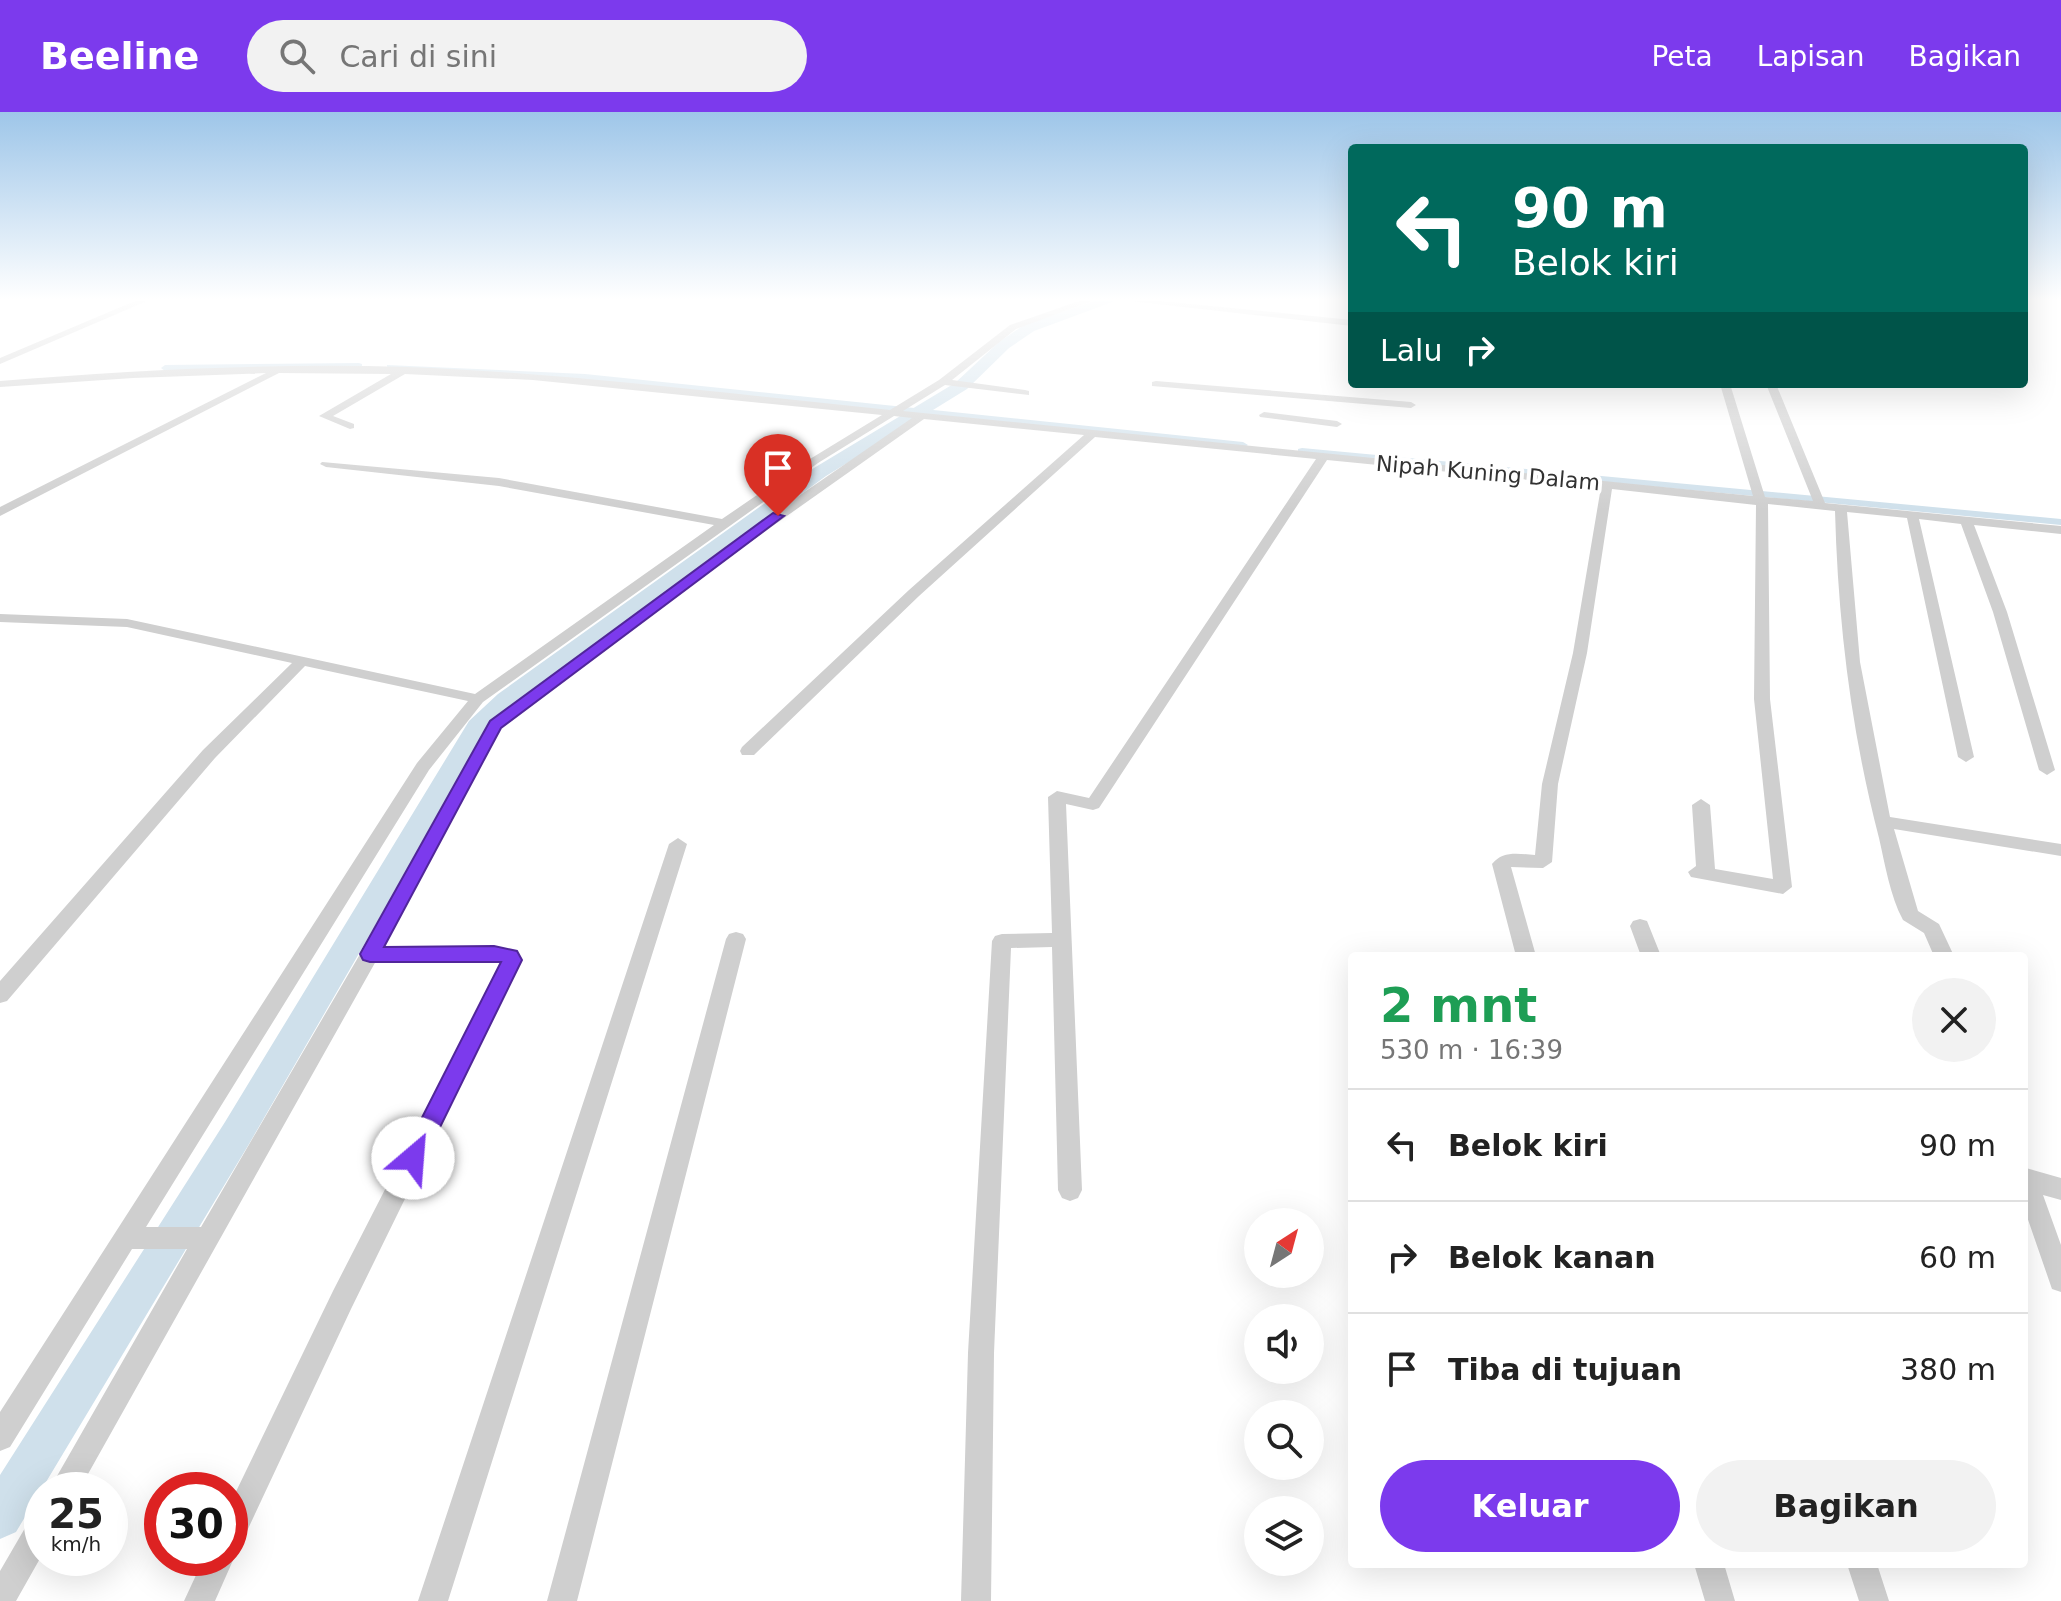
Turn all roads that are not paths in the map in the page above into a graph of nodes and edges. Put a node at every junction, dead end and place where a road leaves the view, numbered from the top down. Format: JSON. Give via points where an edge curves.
{"nodes":[{"id":1,"x":265,"y":370,"type":"edge"},
{"id":2,"x":279,"y":370,"type":"edge"},
{"id":3,"x":406,"y":370,"type":"edge"},
{"id":4,"x":416,"y":370,"type":"edge"},
{"id":5,"x":962,"y":370,"type":"edge"},
{"id":6,"x":947,"y":383,"type":"junction"},
{"id":7,"x":0,"y":384,"type":"edge"},
{"id":8,"x":1156,"y":384,"type":"dead end"},
{"id":9,"x":1726,"y":388,"type":"edge"},
{"id":10,"x":1773,"y":388,"type":"edge"},
{"id":11,"x":1025,"y":393,"type":"dead end"},
{"id":12,"x":1341,"y":399,"type":"junction"},
{"id":13,"x":1411,"y":405,"type":"dead end"},
{"id":14,"x":898,"y":410,"type":"junction"},
{"id":15,"x":918,"y":415,"type":"junction"},
{"id":16,"x":1264,"y":415,"type":"dead end"},
{"id":17,"x":1337,"y":424,"type":"junction"},
{"id":18,"x":350,"y":426,"type":"dead end"},
{"id":19,"x":1093,"y":433,"type":"junction"},
{"id":20,"x":1335,"y":456,"type":"junction"},
{"id":21,"x":326,"y":464,"type":"dead end"},
{"id":22,"x":1607,"y":484,"type":"junction"},
{"id":23,"x":1760,"y":495,"type":"junction"},
{"id":24,"x":1820,"y":505,"type":"junction"},
{"id":25,"x":1841,"y":507,"type":"junction"},
{"id":26,"x":0,"y":512,"type":"edge"},
{"id":27,"x":1912,"y":515,"type":"junction"},
{"id":28,"x":1966,"y":520,"type":"junction"},
{"id":29,"x":727,"y":524,"type":"junction"},
{"id":30,"x":2060,"y":532,"type":"edge"},
{"id":31,"x":0,"y":618,"type":"edge"},
{"id":32,"x":303,"y":660,"type":"junction"},
{"id":33,"x":478,"y":699,"type":"junction"},
{"id":34,"x":748,"y":751,"type":"dead end"},
{"id":35,"x":1966,"y":757,"type":"dead end"},
{"id":36,"x":2047,"y":770,"type":"dead end"},
{"id":37,"x":1701,"y":805,"type":"dead end"},
{"id":38,"x":1886,"y":822,"type":"junction"},
{"id":39,"x":678,"y":844,"type":"dead end"},
{"id":40,"x":2061,"y":850,"type":"edge"},
{"id":41,"x":1640,"y":926,"type":"dead end"},
{"id":42,"x":736,"y":939,"type":"dead end"},
{"id":43,"x":1060,"y":940,"type":"junction"},
{"id":44,"x":1525,"y":952,"type":"edge"},
{"id":45,"x":1650,"y":952,"type":"edge"},
{"id":46,"x":1942,"y":952,"type":"edge"},
{"id":47,"x":370,"y":954,"type":"junction"},
{"id":48,"x":0,"y":995,"type":"edge"},
{"id":49,"x":2028,"y":1178,"type":"edge"},
{"id":50,"x":2028,"y":1186,"type":"edge"},
{"id":51,"x":2061,"y":1189,"type":"edge"},
{"id":52,"x":1070,"y":1190,"type":"dead end"},
{"id":53,"x":125,"y":1238,"type":"junction"},
{"id":54,"x":207,"y":1238,"type":"junction"},
{"id":55,"x":2061,"y":1280,"type":"edge"},
{"id":56,"x":0,"y":1437,"type":"edge"},
{"id":57,"x":73,"y":1472,"type":"edge"},
{"id":58,"x":248,"y":1498,"type":"edge"},
{"id":59,"x":24,"y":1558,"type":"edge"},
{"id":60,"x":1710,"y":1568,"type":"edge"},
{"id":61,"x":1863,"y":1568,"type":"edge"},
{"id":62,"x":211,"y":1576,"type":"edge"},
{"id":63,"x":0,"y":1600,"type":"edge"},
{"id":64,"x":199,"y":1601,"type":"edge"},
{"id":65,"x":433,"y":1601,"type":"edge"},
{"id":66,"x":562,"y":1601,"type":"edge"},
{"id":67,"x":976,"y":1601,"type":"edge"},
{"id":68,"x":1720,"y":1601,"type":"edge"},
{"id":69,"x":1874,"y":1601,"type":"edge"}],
"edges":[{"from":1,"to":7,"type":"street","name":"Nipah Kuning Dalam"},
{"from":2,"to":26,"type":"street"},
{"from":3,"to":18,"type":"street","via":[[324,416]]},
{"from":4,"to":14,"type":"street","name":"Nipah Kuning Dalam"},
{"from":5,"to":6,"type":"street"},
{"from":6,"to":11,"type":"street"},
{"from":6,"to":14,"type":"street"},
{"from":8,"to":12,"type":"street"},
{"from":9,"to":23,"type":"street"},
{"from":10,"to":24,"type":"street"},
{"from":12,"to":13,"type":"street"},
{"from":12,"to":17,"type":"street"},
{"from":14,"to":15,"type":"street","name":"Nipah Kuning Dalam"},
{"from":14,"to":29,"type":"street","via":[[814,461]]},
{"from":15,"to":19,"type":"street","name":"Nipah Kuning Dalam"},
{"from":15,"to":47,"type":"street","via":[[495,725]]},
{"from":16,"to":17,"type":"street"},
{"from":17,"to":20,"type":"street","via":[[1343,429]]},
{"from":19,"to":20,"type":"street","name":"Nipah Kuning Dalam"},
{"from":19,"to":34,"type":"street"},
{"from":20,"to":22,"type":"street","name":"Nipah Kuning Dalam"},
{"from":20,"to":43,"type":"street","via":[[1093,804],[1057,797]]},
{"from":21,"to":29,"type":"street","via":[[499,482]]},
{"from":22,"to":23,"type":"street","name":"Nipah Kuning Dalam"},
{"from":22,"to":44,"type":"street","via":[[1580,653],[1550,784],[1544,858],[1501,864]]},
{"from":23,"to":24,"type":"street","name":"Nipah Kuning Dalam"},
{"from":23,"to":37,"type":"street","via":[[1762,699],[1783,887],[1702,872]]},
{"from":24,"to":25,"type":"street","name":"Nipah Kuning Dalam"},
{"from":25,"to":27,"type":"street","name":"Nipah Kuning Dalam"},
{"from":25,"to":38,"type":"street","via":[[1855,691]]},
{"from":27,"to":28,"type":"street","name":"Nipah Kuning Dalam"},
{"from":27,"to":35,"type":"street"},
{"from":28,"to":30,"type":"street","name":"Nipah Kuning Dalam"},
{"from":28,"to":36,"type":"street"},
{"from":29,"to":33,"type":"street"},
{"from":31,"to":32,"type":"street","via":[[127,623]]},
{"from":32,"to":33,"type":"street"},
{"from":32,"to":48,"type":"street","via":[[209,754]]},
{"from":33,"to":53,"type":"street","via":[[423,767]]},
{"from":38,"to":40,"type":"street"},
{"from":38,"to":46,"type":"street","via":[[1910,915],[1932,929]]},
{"from":39,"to":65,"type":"street"},
{"from":41,"to":45,"type":"street"},
{"from":42,"to":66,"type":"street"},
{"from":43,"to":52,"type":"street"},
{"from":43,"to":67,"type":"street","via":[[1002,941],[986,1220]]},
{"from":47,"to":54,"type":"street"},
{"from":47,"to":58,"type":"street","via":[[494,954],[512,960]]},
{"from":49,"to":51,"type":"street"},
{"from":50,"to":55,"type":"street"},
{"from":53,"to":54,"type":"street"},
{"from":53,"to":56,"type":"street"},
{"from":54,"to":57,"type":"street"},
{"from":59,"to":63,"type":"street"},
{"from":60,"to":68,"type":"street"},
{"from":61,"to":69,"type":"street"},
{"from":62,"to":64,"type":"street"}]}
